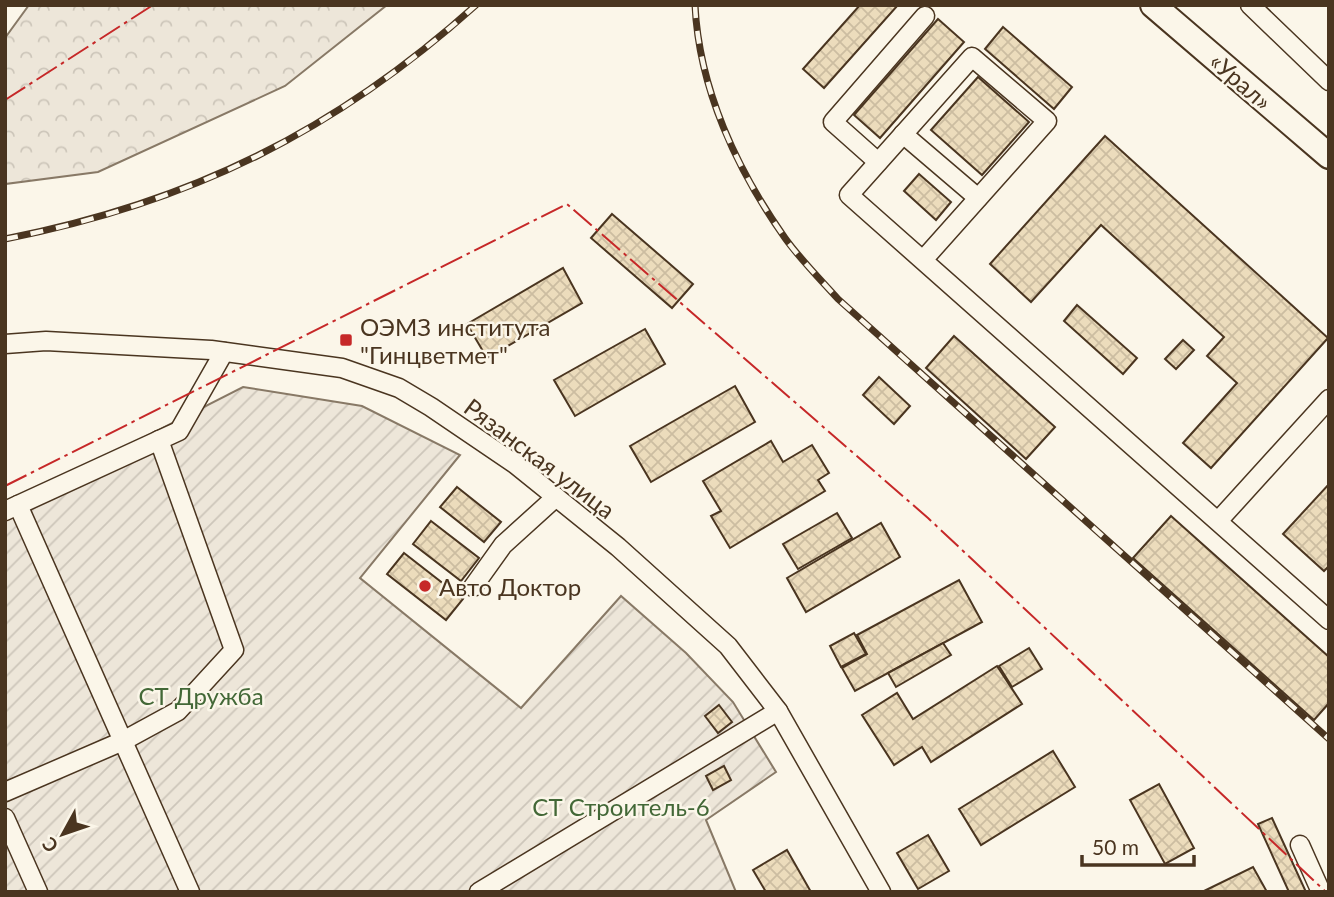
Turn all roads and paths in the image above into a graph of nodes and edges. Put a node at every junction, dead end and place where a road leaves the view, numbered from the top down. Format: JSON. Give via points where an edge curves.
{"nodes":[{"id":1,"x":1153,"y":5,"type":"edge"},
{"id":2,"x":1251,"y":5,"type":"edge"},
{"id":3,"x":925,"y":16,"type":"dead end"},
{"id":4,"x":1329,"y":81,"type":"edge"},
{"id":5,"x":903,"y":134,"type":"junction"},
{"id":6,"x":1329,"y":156,"type":"edge"},
{"id":7,"x":878,"y":162,"type":"junction"},
{"id":8,"x":978,"y":198,"type":"junction"},
{"id":9,"x":923,"y":260,"type":"junction"},
{"id":10,"x":5,"y":344,"type":"edge"},
{"id":11,"x":224,"y":352,"type":"junction"},
{"id":12,"x":1329,"y":399,"type":"edge"},
{"id":13,"x":159,"y":440,"type":"junction"},
{"id":14,"x":556,"y":497,"type":"junction"},
{"id":15,"x":11,"y":508,"type":"edge"},
{"id":16,"x":1219,"y":520,"type":"junction"},
{"id":17,"x":473,"y":587,"type":"dead end"},
{"id":18,"x":1329,"y":620,"type":"edge"},
{"id":19,"x":778,"y":711,"type":"junction"},
{"id":20,"x":123,"y":741,"type":"junction"},
{"id":21,"x":5,"y":792,"type":"edge"},
{"id":22,"x":5,"y":818,"type":"edge"},
{"id":23,"x":1300,"y":845,"type":"dead end"},
{"id":24,"x":38,"y":892,"type":"edge"},
{"id":25,"x":190,"y":892,"type":"edge"},
{"id":26,"x":479,"y":892,"type":"edge"},
{"id":27,"x":881,"y":892,"type":"edge"},
{"id":28,"x":1321,"y":892,"type":"edge"}],
"edges":[{"from":1,"to":6,"type":"highway","name":"«Урал»"},
{"from":2,"to":4,"type":"street"},
{"from":3,"to":7,"type":"street","via":[[833,122]]},
{"from":5,"to":7,"type":"street"},
{"from":5,"to":8,"type":"street"},
{"from":5,"to":8,"type":"street","via":[[972,57],[1047,121]]},
{"from":7,"to":9,"type":"street","via":[[849,195]]},
{"from":8,"to":9,"type":"street"},
{"from":9,"to":16,"type":"street"},
{"from":10,"to":11,"type":"street","name":"Рязанская улица","via":[[46,341]]},
{"from":11,"to":13,"type":"street","via":[[179,431]]},
{"from":11,"to":14,"type":"street","name":"Рязанская улица","via":[[342,368],[399,388]]},
{"from":12,"to":16,"type":"street"},
{"from":13,"to":15,"type":"street"},
{"from":13,"to":20,"type":"street","via":[[234,650],[178,711]]},
{"from":14,"to":17,"type":"street","via":[[503,545]]},
{"from":14,"to":19,"type":"street","name":"Рязанская улица","via":[[727,646]]},
{"from":15,"to":20,"type":"street"},
{"from":16,"to":18,"type":"street"},
{"from":19,"to":26,"type":"street"},
{"from":19,"to":27,"type":"street","name":"Рязанская улица"},
{"from":20,"to":21,"type":"street"},
{"from":20,"to":25,"type":"street"},
{"from":22,"to":24,"type":"street"},
{"from":23,"to":28,"type":"street"}]}
